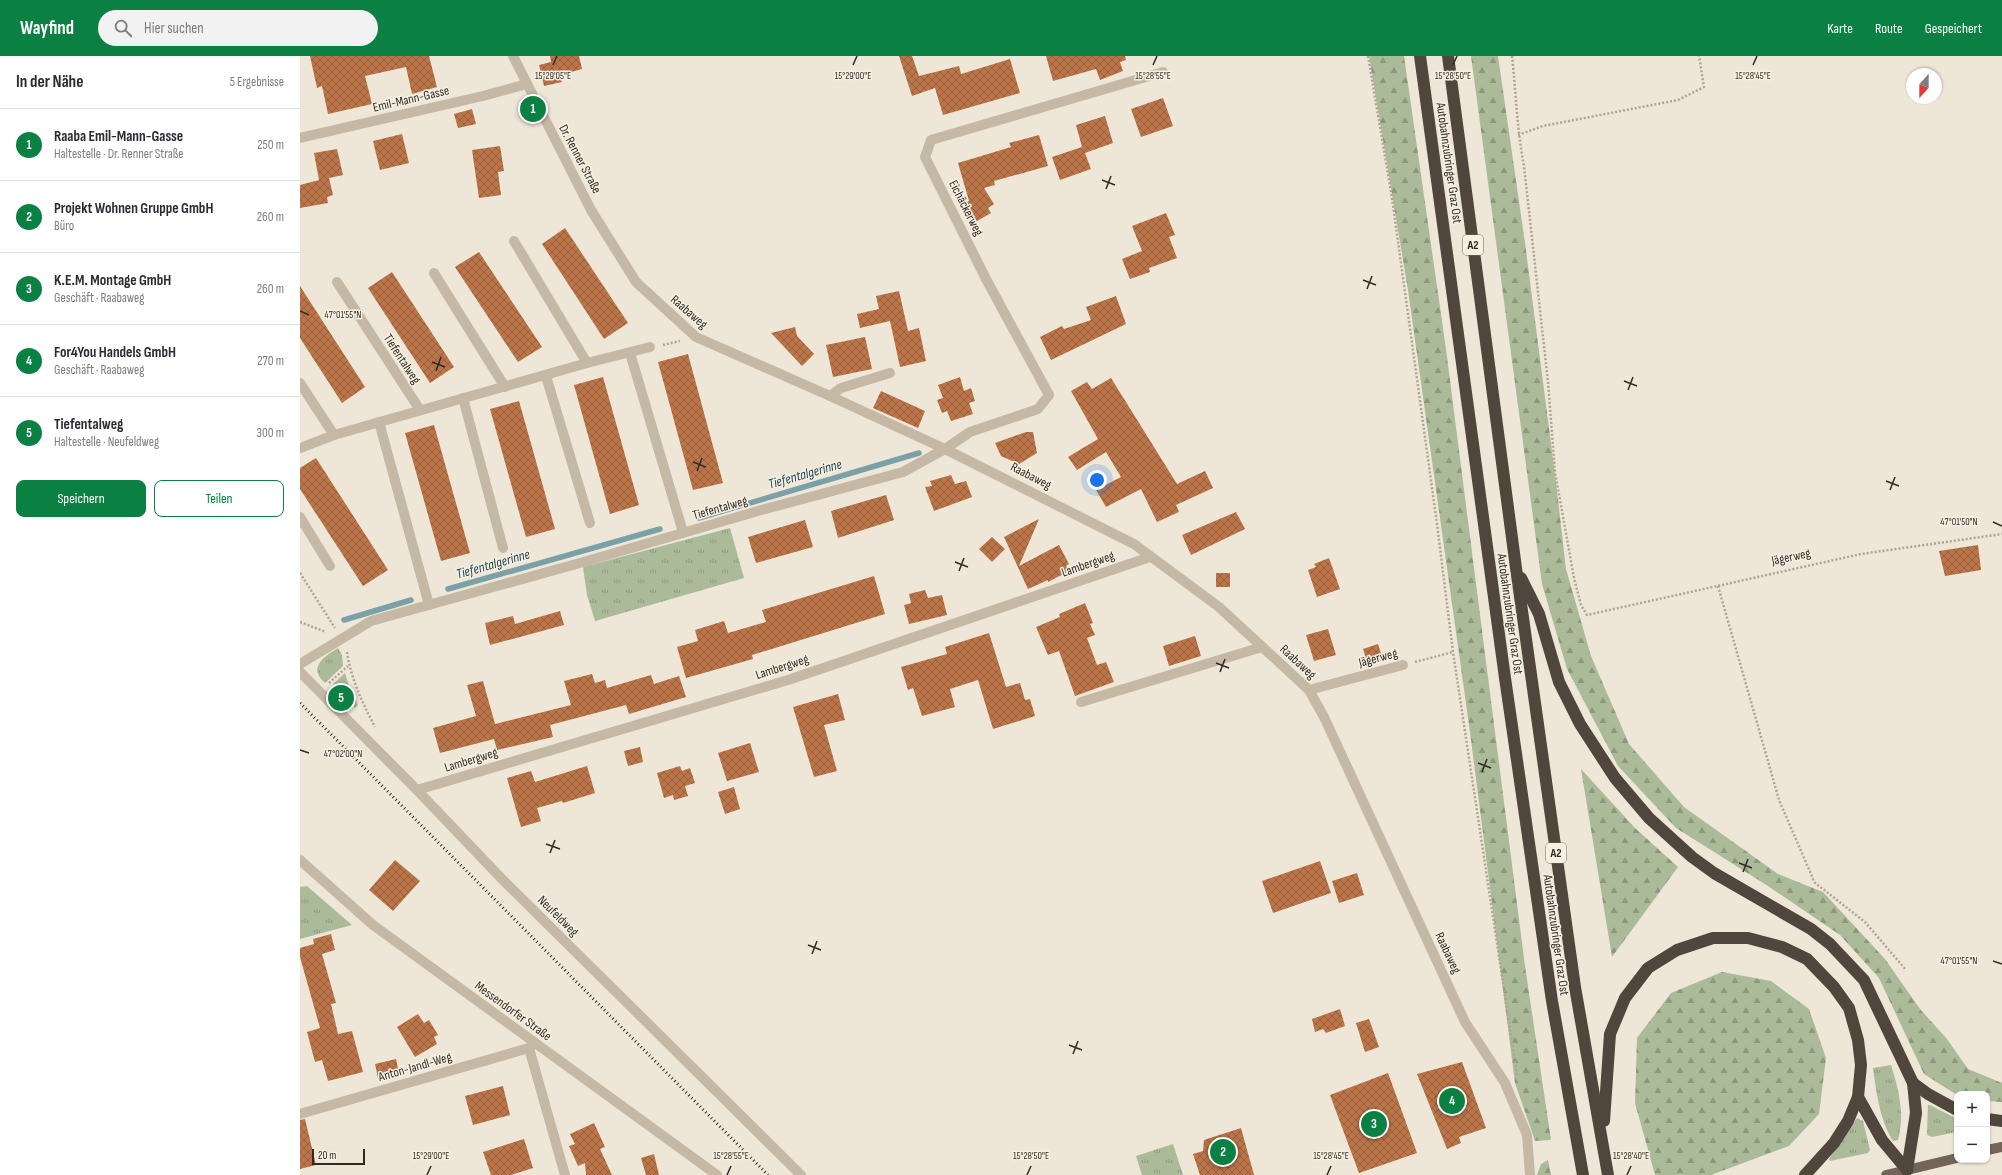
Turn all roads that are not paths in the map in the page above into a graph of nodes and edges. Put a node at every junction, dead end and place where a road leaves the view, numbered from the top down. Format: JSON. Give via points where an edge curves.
{"nodes":[{"id":1,"x":513,"y":56,"type":"edge"},
{"id":2,"x":1420,"y":56,"type":"edge"},
{"id":3,"x":1448,"y":56,"type":"edge"},
{"id":4,"x":1163,"y":72,"type":"dead end"},
{"id":5,"x":527,"y":84,"type":"junction"},
{"id":6,"x":300,"y":138,"type":"edge"},
{"id":7,"x":591,"y":210,"type":"joint"},
{"id":8,"x":514,"y":241,"type":"dead end"},
{"id":9,"x":434,"y":273,"type":"dead end"},
{"id":10,"x":337,"y":282,"type":"dead end"},
{"id":11,"x":650,"y":347,"type":"road end"},
{"id":12,"x":630,"y":352,"type":"junction"},
{"id":13,"x":587,"y":363,"type":"junction"},
{"id":14,"x":890,"y":373,"type":"dead end"},
{"id":15,"x":546,"y":376,"type":"junction"},
{"id":16,"x":300,"y":383,"type":"edge"},
{"id":17,"x":505,"y":388,"type":"junction"},
{"id":18,"x":830,"y":396,"type":"junction"},
{"id":19,"x":463,"y":398,"type":"junction"},
{"id":20,"x":420,"y":410,"type":"junction"},
{"id":21,"x":379,"y":422,"type":"junction"},
{"id":22,"x":334,"y":435,"type":"junction"},
{"id":23,"x":300,"y":448,"type":"edge"},
{"id":24,"x":945,"y":449,"type":"junction"},
{"id":25,"x":300,"y":518,"type":"edge"},
{"id":26,"x":590,"y":523,"type":"dead end"},
{"id":27,"x":683,"y":532,"type":"junction"},
{"id":28,"x":503,"y":548,"type":"dead end"},
{"id":29,"x":1150,"y":557,"type":"junction"},
{"id":30,"x":330,"y":566,"type":"dead end"},
{"id":31,"x":1516,"y":568,"type":"junction"},
{"id":32,"x":429,"y":605,"type":"junction"},
{"id":33,"x":1262,"y":647,"type":"junction"},
{"id":34,"x":300,"y":664,"type":"edge"},
{"id":35,"x":1403,"y":665,"type":"road end"},
{"id":36,"x":300,"y":672,"type":"edge"},
{"id":37,"x":1309,"y":690,"type":"junction"},
{"id":38,"x":1081,"y":702,"type":"dead end"},
{"id":39,"x":417,"y":790,"type":"junction"},
{"id":40,"x":300,"y":860,"type":"edge"},
{"id":41,"x":532,"y":1045,"type":"junction"},
{"id":42,"x":1913,"y":1083,"type":"junction"},
{"id":43,"x":1858,"y":1097,"type":"junction"},
{"id":44,"x":1954,"y":1108,"type":"edge"},
{"id":45,"x":300,"y":1114,"type":"edge"},
{"id":46,"x":1990,"y":1119,"type":"edge"},
{"id":47,"x":2002,"y":1121,"type":"edge"},
{"id":48,"x":1602,"y":1138,"type":"junction"},
{"id":49,"x":2002,"y":1147,"type":"edge"},
{"id":50,"x":1990,"y":1149,"type":"edge"},
{"id":51,"x":1954,"y":1159,"type":"edge"},
{"id":52,"x":1908,"y":1172,"type":"edge"},
{"id":53,"x":565,"y":1175,"type":"edge"},
{"id":54,"x":717,"y":1175,"type":"edge"},
{"id":55,"x":801,"y":1175,"type":"edge"},
{"id":56,"x":1530,"y":1175,"type":"edge"},
{"id":57,"x":1583,"y":1175,"type":"edge"},
{"id":58,"x":1608,"y":1175,"type":"edge"},
{"id":59,"x":1805,"y":1175,"type":"edge"},
{"id":60,"x":1886,"y":1175,"type":"edge"}],
"edges":[{"from":1,"to":5,"type":"street","name":"Dr. Renner Straße"},
{"from":2,"to":57,"type":"highway","name":"Autobahnzubringer Graz Ost","number":"A2","via":[[1514,741],[1552,1001]]},
{"from":3,"to":31,"type":"highway","name":"Autobahnzubringer Graz Ost","number":"A2"},
{"from":4,"to":24,"type":"street","name":"Eichäckerweg","via":[[931,140],[925,157],[1049,395],[1038,409],[970,432]]},
{"from":5,"to":6,"type":"street","name":"Emil-Mann-Gasse"},
{"from":5,"to":7,"type":"street","name":"Dr. Renner Straße"},
{"from":7,"to":18,"type":"street","name":"Raabaweg","via":[[636,282],[696,337]]},
{"from":8,"to":13,"type":"street"},
{"from":9,"to":17,"type":"street"},
{"from":10,"to":20,"type":"street","name":"Tiefentalweg"},
{"from":11,"to":12,"type":"street"},
{"from":12,"to":13,"type":"street"},
{"from":12,"to":27,"type":"street","name":"Tiefentalweg"},
{"from":13,"to":15,"type":"street"},
{"from":14,"to":18,"type":"street","via":[[842,388]]},
{"from":15,"to":17,"type":"street"},
{"from":15,"to":26,"type":"street"},
{"from":16,"to":22,"type":"street"},
{"from":17,"to":19,"type":"street"},
{"from":18,"to":24,"type":"street","name":"Raabaweg"},
{"from":19,"to":20,"type":"street"},
{"from":19,"to":28,"type":"street"},
{"from":20,"to":21,"type":"street"},
{"from":21,"to":22,"type":"street"},
{"from":21,"to":32,"type":"street"},
{"from":22,"to":23,"type":"street"},
{"from":24,"to":27,"type":"street","name":"Tiefentalweg","via":[[903,472]]},
{"from":24,"to":29,"type":"street","name":"Raabaweg","via":[[1134,544]]},
{"from":25,"to":30,"type":"street"},
{"from":27,"to":32,"type":"street","name":"Tiefentalweg"},
{"from":29,"to":33,"type":"street","name":"Raabaweg","via":[[1219,607]]},
{"from":29,"to":39,"type":"street","name":"Lambergweg","via":[[788,680]]},
{"from":31,"to":42,"type":"highway","via":[[1539,614],[1559,682],[1580,724],[1615,778],[1649,818],[1692,857],[1800,923],[1835,950],[1864,980]]},
{"from":31,"to":48,"type":"highway","name":"Autobahnzubringer Graz Ost","number":"A2","via":[[1576,987]]},
{"from":32,"to":34,"type":"street","name":"Tiefentalweg","via":[[371,621]]},
{"from":33,"to":37,"type":"street","name":"Raabaweg"},
{"from":33,"to":38,"type":"street"},
{"from":35,"to":37,"type":"street","name":"Jägerweg"},
{"from":36,"to":39,"type":"street","name":"Neufeldweg"},
{"from":37,"to":56,"type":"street","name":"Raabaweg","via":[[1324,717],[1465,1022],[1508,1091],[1527,1135]]},
{"from":39,"to":55,"type":"street","name":"Neufeldweg","via":[[501,878]]},
{"from":40,"to":41,"type":"street","name":"Messendorfer Straße","via":[[373,925]]},
{"from":41,"to":45,"type":"street","name":"Anton-Jandl-Weg"},
{"from":41,"to":53,"type":"street","name":"Messendorfer Straße"},
{"from":41,"to":54,"type":"street","name":"Messendorfer Straße"},
{"from":42,"to":44,"type":"highway"},
{"from":42,"to":52,"type":"highway","via":[[1916,1113]]},
{"from":43,"to":48,"type":"highway","via":[[1861,1065],[1858,1040],[1849,1008],[1834,987],[1807,959],[1782,947],[1748,938],[1713,938],[1677,950],[1648,968],[1625,998],[1610,1034]]},
{"from":43,"to":52,"type":"highway","via":[[1882,1140]]},
{"from":43,"to":59,"type":"highway","via":[[1848,1121],[1834,1143]]},
{"from":46,"to":47,"type":"highway"},
{"from":48,"to":58,"type":"highway","name":"Autobahnzubringer Graz Ost","number":"A2"},
{"from":49,"to":50,"type":"main road"},
{"from":51,"to":52,"type":"main road"},
{"from":52,"to":60,"type":"main road"}]}
